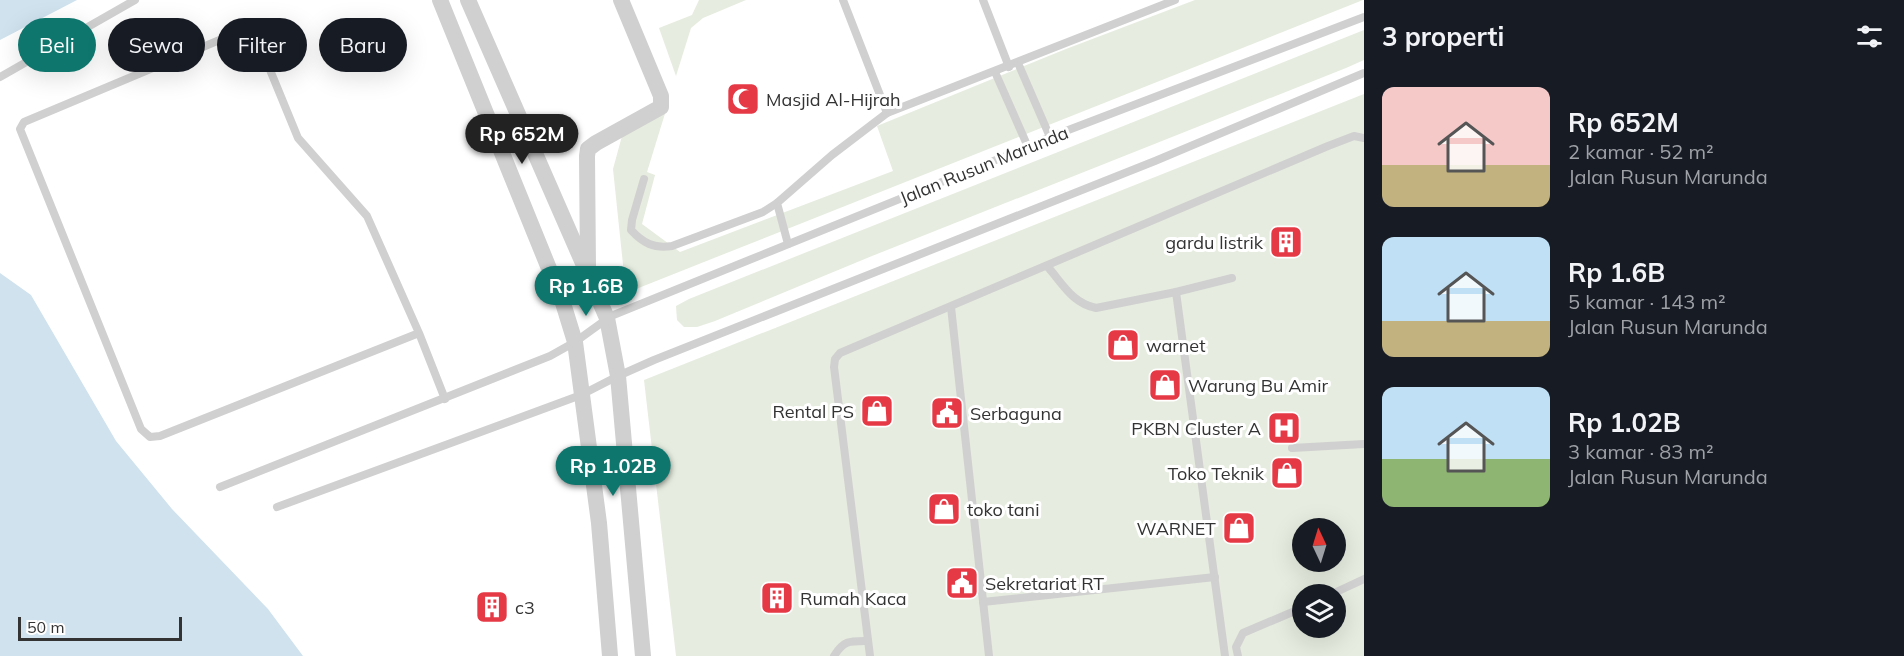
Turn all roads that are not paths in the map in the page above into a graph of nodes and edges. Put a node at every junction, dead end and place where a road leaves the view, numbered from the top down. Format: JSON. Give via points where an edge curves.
{"nodes":[{"id":1,"x":135,"y":0,"type":"edge"},
{"id":2,"x":440,"y":0,"type":"edge"},
{"id":3,"x":468,"y":0,"type":"edge"},
{"id":4,"x":621,"y":0,"type":"edge"},
{"id":5,"x":843,"y":0,"type":"edge"},
{"id":6,"x":983,"y":0,"type":"edge"},
{"id":7,"x":1175,"y":0,"type":"edge"},
{"id":8,"x":1364,"y":17,"type":"edge"},
{"id":9,"x":1018,"y":63,"type":"junction"},
{"id":10,"x":1009,"y":66,"type":"junction"},
{"id":11,"x":995,"y":72,"type":"junction"},
{"id":12,"x":1364,"y":73,"type":"edge"},
{"id":13,"x":0,"y":77,"type":"edge"},
{"id":14,"x":887,"y":113,"type":"junction"},
{"id":15,"x":1050,"y":137,"type":"junction"},
{"id":16,"x":1364,"y":138,"type":"edge"},
{"id":17,"x":1028,"y":147,"type":"junction"},
{"id":18,"x":644,"y":179,"type":"dead end"},
{"id":19,"x":777,"y":203,"type":"junction"},
{"id":20,"x":788,"y":244,"type":"junction"},
{"id":21,"x":1047,"y":266,"type":"junction"},
{"id":22,"x":588,"y":274,"type":"junction"},
{"id":23,"x":1232,"y":278,"type":"dead end"},
{"id":24,"x":1176,"y":292,"type":"junction"},
{"id":25,"x":951,"y":307,"type":"junction"},
{"id":26,"x":607,"y":318,"type":"junction"},
{"id":27,"x":419,"y":333,"type":"junction"},
{"id":28,"x":575,"y":342,"type":"junction"},
{"id":29,"x":618,"y":376,"type":"junction"},
{"id":30,"x":581,"y":395,"type":"junction"},
{"id":31,"x":445,"y":399,"type":"junction"},
{"id":32,"x":1364,"y":444,"type":"edge"},
{"id":33,"x":1292,"y":448,"type":"dead end"},
{"id":34,"x":220,"y":487,"type":"dead end"},
{"id":35,"x":277,"y":507,"type":"dead end"},
{"id":36,"x":1215,"y":577,"type":"junction"},
{"id":37,"x":1364,"y":579,"type":"edge"},
{"id":38,"x":1346,"y":587,"type":"edge"},
{"id":39,"x":983,"y":602,"type":"junction"},
{"id":40,"x":1292,"y":612,"type":"edge"},
{"id":41,"x":868,"y":641,"type":"junction"},
{"id":42,"x":610,"y":656,"type":"edge"},
{"id":43,"x":644,"y":656,"type":"edge"},
{"id":44,"x":834,"y":656,"type":"edge"},
{"id":45,"x":870,"y":656,"type":"edge"},
{"id":46,"x":989,"y":656,"type":"edge"},
{"id":47,"x":1225,"y":656,"type":"edge"},
{"id":48,"x":1238,"y":656,"type":"edge"}],
"edges":[{"from":1,"to":13,"type":"lane"},
{"from":2,"to":28,"type":"street","via":[[563,303]]},
{"from":3,"to":22,"type":"street"},
{"from":4,"to":22,"type":"street","via":[[662,104],[588,149]]},
{"from":5,"to":14,"type":"lane"},
{"from":6,"to":10,"type":"lane"},
{"from":7,"to":9,"type":"lane"},
{"from":8,"to":15,"type":"lane","name":"Jalan Rusun Marunda"},
{"from":9,"to":10,"type":"lane"},
{"from":9,"to":15,"type":"lane"},
{"from":10,"to":11,"type":"lane"},
{"from":11,"to":14,"type":"lane"},
{"from":11,"to":17,"type":"lane"},
{"from":12,"to":29,"type":"lane"},
{"from":14,"to":19,"type":"lane"},
{"from":15,"to":17,"type":"lane","name":"Jalan Rusun Marunda"},
{"from":16,"to":21,"type":"lane","via":[[1354,136]]},
{"from":17,"to":20,"type":"lane","name":"Jalan Rusun Marunda"},
{"from":18,"to":19,"type":"lane","via":[[631,230],[649,245],[660,248],[763,212]]},
{"from":19,"to":20,"type":"lane"},
{"from":20,"to":26,"type":"lane","name":"Jalan Rusun Marunda"},
{"from":21,"to":24,"type":"lane","via":[[1085,306],[1096,308]]},
{"from":21,"to":25,"type":"lane"},
{"from":22,"to":26,"type":"street"},
{"from":23,"to":24,"type":"lane"},
{"from":24,"to":36,"type":"lane"},
{"from":25,"to":39,"type":"lane"},
{"from":25,"to":41,"type":"lane","via":[[840,353],[835,359]]},
{"from":26,"to":28,"type":"lane","name":"Jalan Rusun Marunda"},
{"from":26,"to":29,"type":"street"},
{"from":27,"to":27,"type":"lane","via":[[367,216],[298,138],[261,48],[250,32],[241,32],[21,125],[141,429],[150,437]]},
{"from":27,"to":31,"type":"lane"},
{"from":28,"to":30,"type":"street"},
{"from":28,"to":31,"type":"lane","name":"Jalan Rusun Marunda"},
{"from":29,"to":30,"type":"lane"},
{"from":29,"to":43,"type":"street"},
{"from":30,"to":35,"type":"lane"},
{"from":30,"to":42,"type":"street","via":[[599,524]]},
{"from":31,"to":34,"type":"lane","name":"Jalan Rusun Marunda"},
{"from":32,"to":33,"type":"lane"},
{"from":36,"to":39,"type":"lane"},
{"from":36,"to":47,"type":"lane"},
{"from":37,"to":38,"type":"lane"},
{"from":39,"to":46,"type":"lane"},
{"from":40,"to":48,"type":"lane","via":[[1243,633],[1236,646]]},
{"from":41,"to":44,"type":"lane","via":[[842,644]]},
{"from":41,"to":45,"type":"lane"}]}
